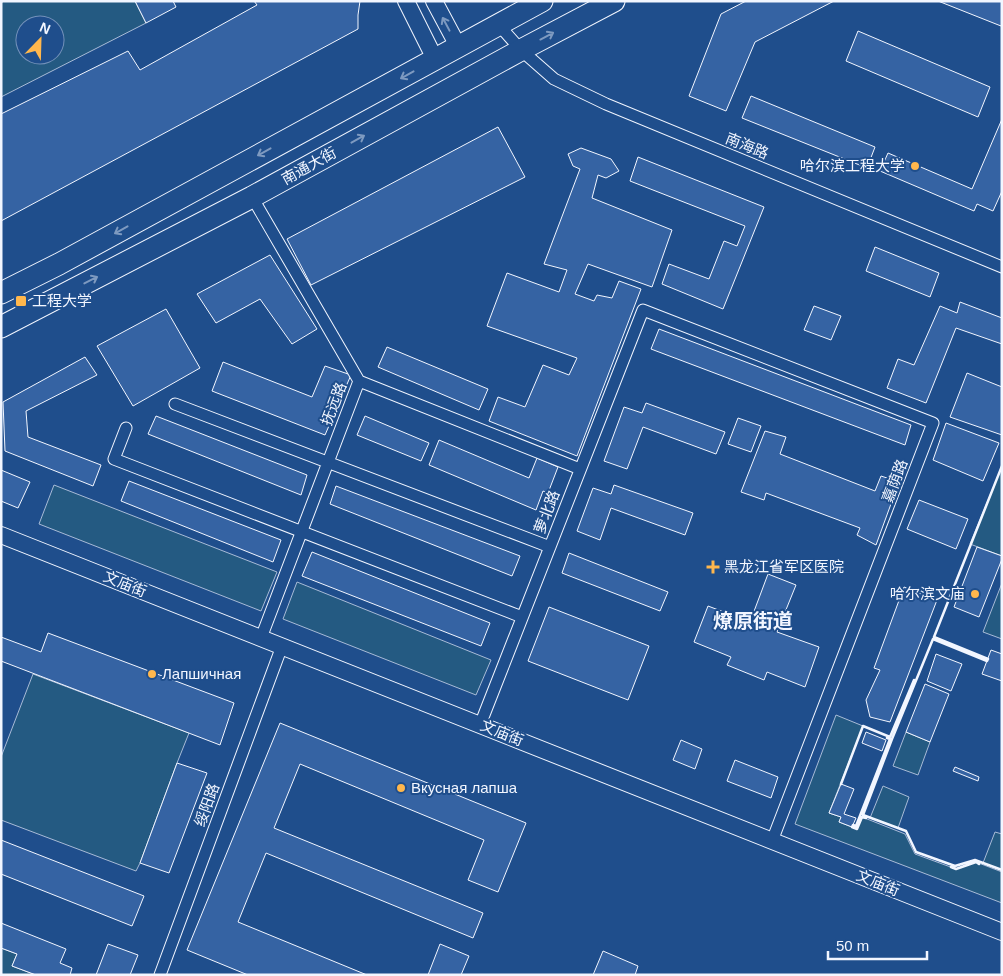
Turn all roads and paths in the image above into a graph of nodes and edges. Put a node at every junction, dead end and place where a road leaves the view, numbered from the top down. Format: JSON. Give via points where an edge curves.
{"nodes":[{"id":1,"x":406,"y":1,"type":"edge"},
{"id":2,"x":434,"y":1,"type":"edge"},
{"id":3,"x":542,"y":1,"type":"edge"},
{"id":4,"x":614,"y":1,"type":"edge"},
{"id":5,"x":498,"y":24,"type":"junction"},
{"id":6,"x":458,"y":46,"type":"junction"},
{"id":7,"x":521,"y":50,"type":"junction"},
{"id":8,"x":435,"y":59,"type":"junction"},
{"id":9,"x":252,"y":197,"type":"junction"},
{"id":10,"x":1002,"y":267,"type":"edge"},
{"id":11,"x":1,"y":293,"type":"edge"},
{"id":12,"x":643,"y":310,"type":"joint"},
{"id":13,"x":1,"y":327,"type":"edge"},
{"id":14,"x":359,"y":381,"type":"junction"},
{"id":15,"x":175,"y":404,"type":"dead end"},
{"id":16,"x":126,"y":428,"type":"dead end"},
{"id":17,"x":328,"y":462,"type":"junction"},
{"id":18,"x":580,"y":469,"type":"junction"},
{"id":19,"x":302,"y":531,"type":"junction"},
{"id":20,"x":1,"y":535,"type":"edge"},
{"id":21,"x":550,"y":547,"type":"junction"},
{"id":22,"x":522,"y":617,"type":"junction"},
{"id":23,"x":262,"y":638,"type":"junction"},
{"id":24,"x":282,"y":646,"type":"junction"},
{"id":25,"x":480,"y":725,"type":"junction"},
{"id":26,"x":772,"y":841,"type":"junction"},
{"id":27,"x":1002,"y":932,"type":"edge"},
{"id":28,"x":160,"y":975,"type":"edge"}],
"edges":[{"from":1,"to":8,"type":"main road"},
{"from":6,"to":2,"type":"main road","one_way":true},
{"from":3,"to":5,"type":"highway"},
{"from":7,"to":4,"type":"highway","name":"南通大街","one_way":true},
{"from":5,"to":6,"type":"highway"},
{"from":5,"to":7,"type":"street","name":"南海路"},
{"from":6,"to":8,"type":"highway"},
{"from":9,"to":7,"type":"highway","name":"南通大街","one_way":true},
{"from":7,"to":10,"type":"street","name":"南海路","via":[[554,79],[606,104]]},
{"from":8,"to":11,"type":"highway","one_way":true},
{"from":13,"to":9,"type":"highway","name":"南通大街","one_way":true},
{"from":9,"to":14,"type":"street","name":"抚远路"},
{"from":12,"to":18,"type":"street","name":"萝北路"},
{"from":12,"to":26,"type":"street","name":"嘉荫路","via":[[934,423]]},
{"from":14,"to":17,"type":"street","name":"抚远路"},
{"from":14,"to":18,"type":"street"},
{"from":15,"to":17,"type":"street"},
{"from":16,"to":19,"type":"street","via":[[114,459]]},
{"from":17,"to":19,"type":"street","name":"抚远路"},
{"from":17,"to":21,"type":"street"},
{"from":18,"to":21,"type":"street","name":"萝北路"},
{"from":19,"to":22,"type":"street"},
{"from":19,"to":23,"type":"street","name":"抚远路"},
{"from":20,"to":23,"type":"main road","name":"文庙街"},
{"from":21,"to":22,"type":"street","name":"萝北路"},
{"from":22,"to":25,"type":"street","name":"萝北路"},
{"from":23,"to":24,"type":"main road","name":"文庙街"},
{"from":24,"to":25,"type":"main road","name":"文庙街"},
{"from":24,"to":28,"type":"street","name":"绥阳路"},
{"from":25,"to":26,"type":"main road","name":"文庙街"},
{"from":26,"to":27,"type":"main road","name":"文庙街"}]}
